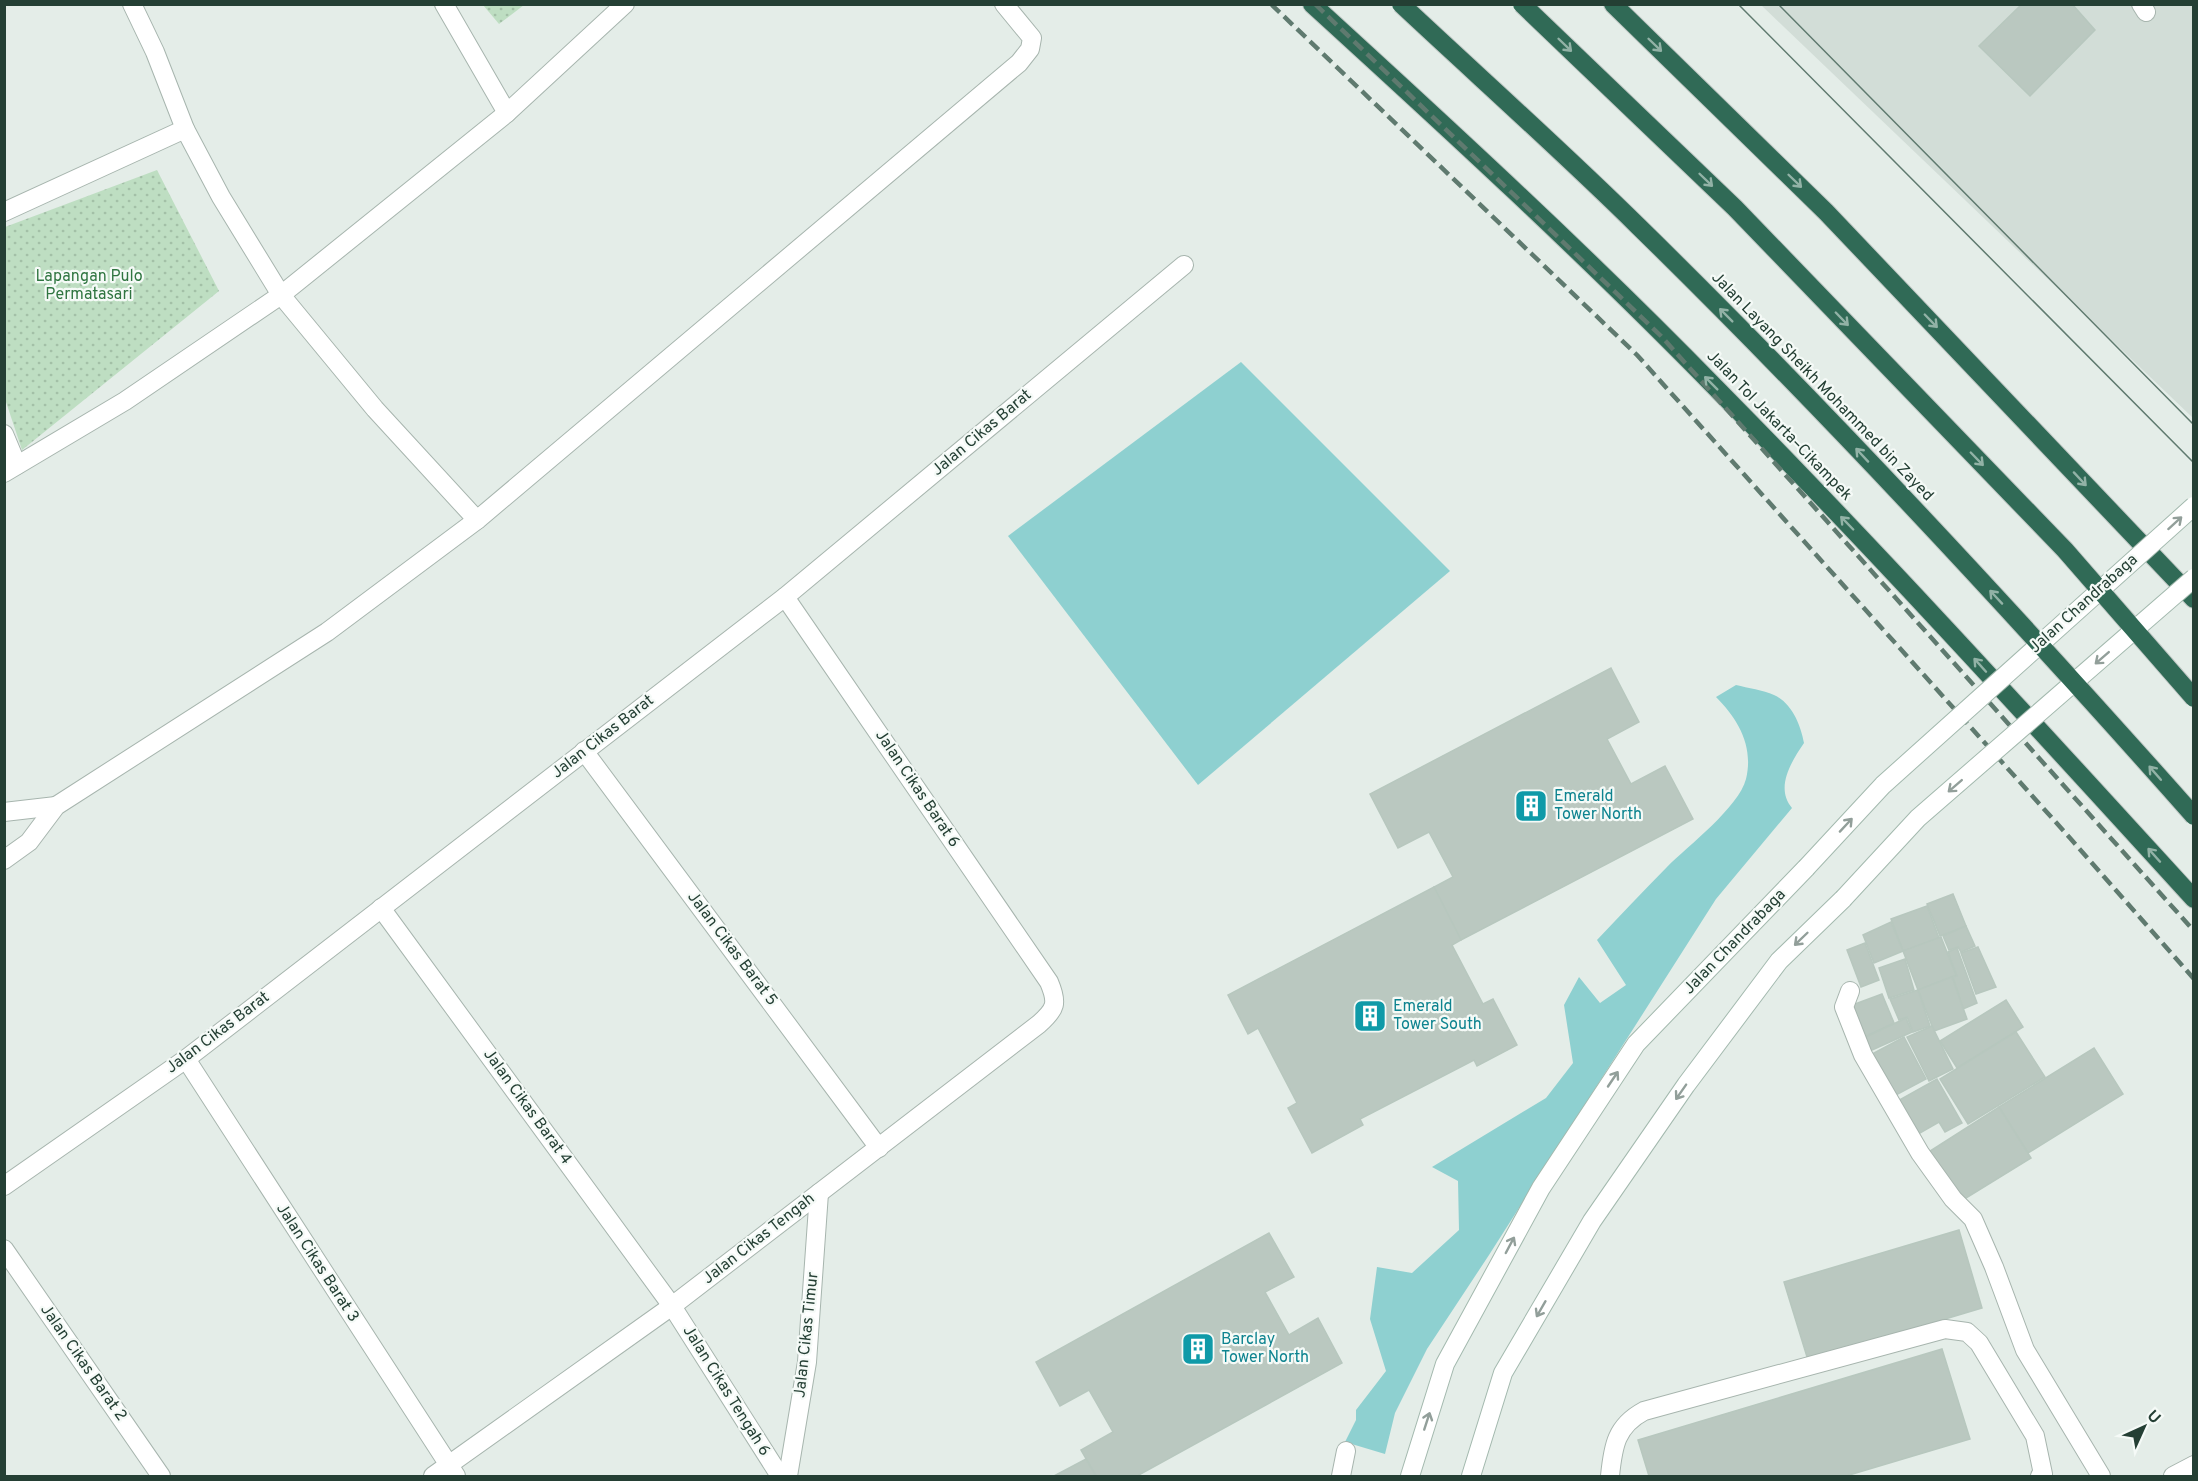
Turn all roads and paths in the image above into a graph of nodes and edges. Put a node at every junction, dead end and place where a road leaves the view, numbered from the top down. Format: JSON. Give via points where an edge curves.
{"nodes":[{"id":1,"x":132,"y":4,"type":"edge"},
{"id":2,"x":444,"y":4,"type":"edge"},
{"id":3,"x":625,"y":4,"type":"edge"},
{"id":4,"x":1004,"y":4,"type":"edge"},
{"id":5,"x":1312,"y":4,"type":"edge"},
{"id":6,"x":1401,"y":4,"type":"edge"},
{"id":7,"x":1522,"y":4,"type":"edge"},
{"id":8,"x":1613,"y":4,"type":"edge"},
{"id":9,"x":507,"y":113,"type":"junction"},
{"id":10,"x":185,"y":129,"type":"junction"},
{"id":11,"x":4,"y":212,"type":"edge"},
{"id":12,"x":1184,"y":265,"type":"dead end"},
{"id":13,"x":281,"y":295,"type":"junction"},
{"id":14,"x":4,"y":434,"type":"edge"},
{"id":15,"x":11,"y":469,"type":"edge"},
{"id":16,"x":2193,"y":506,"type":"edge"},
{"id":17,"x":477,"y":520,"type":"junction"},
{"id":18,"x":2193,"y":578,"type":"edge"},
{"id":19,"x":785,"y":597,"type":"junction"},
{"id":20,"x":2193,"y":599,"type":"edge"},
{"id":21,"x":2193,"y":698,"type":"edge"},
{"id":22,"x":584,"y":751,"type":"junction"},
{"id":23,"x":56,"y":806,"type":"junction"},
{"id":24,"x":4,"y":812,"type":"edge"},
{"id":25,"x":2193,"y":816,"type":"edge"},
{"id":26,"x":4,"y":860,"type":"edge"},
{"id":27,"x":2193,"y":899,"type":"edge"},
{"id":28,"x":381,"y":908,"type":"junction"},
{"id":29,"x":1049,"y":982,"type":"joint"},
{"id":30,"x":1850,"y":991,"type":"dead end"},
{"id":31,"x":186,"y":1059,"type":"junction"},
{"id":32,"x":879,"y":1148,"type":"junction"},
{"id":33,"x":4,"y":1186,"type":"edge"},
{"id":34,"x":819,"y":1193,"type":"junction"},
{"id":35,"x":4,"y":1249,"type":"edge"},
{"id":36,"x":672,"y":1306,"type":"junction"},
{"id":37,"x":1346,"y":1451,"type":"dead end"},
{"id":38,"x":2193,"y":1465,"type":"edge"},
{"id":39,"x":452,"y":1471,"type":"edge"},
{"id":40,"x":161,"y":1476,"type":"edge"},
{"id":41,"x":433,"y":1476,"type":"edge"},
{"id":42,"x":780,"y":1476,"type":"edge"},
{"id":43,"x":788,"y":1476,"type":"edge"},
{"id":44,"x":1341,"y":1476,"type":"edge"},
{"id":45,"x":1410,"y":1476,"type":"edge"},
{"id":46,"x":1471,"y":1476,"type":"edge"},
{"id":47,"x":1610,"y":1476,"type":"edge"},
{"id":48,"x":2042,"y":1476,"type":"edge"},
{"id":49,"x":2101,"y":1476,"type":"edge"},
{"id":50,"x":2174,"y":1476,"type":"edge"}],
"edges":[{"from":1,"to":10,"type":"street"},
{"from":2,"to":9,"type":"street"},
{"from":3,"to":9,"type":"street"},
{"from":4,"to":17,"type":"street","via":[[1032,38],[1030,49],[1018,63]]},
{"from":27,"to":5,"type":"highway","name":"Jalan Tol Jakarta–Cikampek","one_way":true,"via":[[1946,627],[1713,384],[1488,165]]},
{"from":25,"to":6,"type":"highway","name":"Jalan Layang Sheikh Mohammed bin Zayed","one_way":true,"bridge":true,"via":[[2052,656],[1828,418],[1638,226]]},
{"from":7,"to":21,"type":"highway","one_way":true,"bridge":true,"via":[[1735,208],[2065,550]]},
{"from":8,"to":20,"type":"highway","one_way":true,"via":[[1826,212]]},
{"from":9,"to":13,"type":"street"},
{"from":10,"to":11,"type":"street"},
{"from":10,"to":13,"type":"street"},
{"from":12,"to":19,"type":"street","name":"Jalan Cikas Barat"},
{"from":13,"to":15,"type":"street","via":[[125,401]]},
{"from":13,"to":17,"type":"street","via":[[375,409]]},
{"from":14,"to":15,"type":"street"},
{"from":45,"to":16,"type":"street","name":"Jalan Chandrabaga","one_way":true,"bridge":true,"via":[[1445,1364],[1541,1188],[1636,1044],[1883,785]]},
{"from":17,"to":23,"type":"street","via":[[327,632]]},
{"from":18,"to":46,"type":"street","one_way":true,"bridge":true,"via":[[1918,818],[1779,961],[1686,1085],[1592,1221],[1503,1373]]},
{"from":19,"to":22,"type":"street","name":"Jalan Cikas Barat"},
{"from":19,"to":29,"type":"street","name":"Jalan Cikas Barat 6"},
{"from":22,"to":28,"type":"street","name":"Jalan Cikas Barat"},
{"from":22,"to":32,"type":"street","name":"Jalan Cikas Barat 5"},
{"from":23,"to":24,"type":"street"},
{"from":23,"to":26,"type":"street","via":[[29,842]]},
{"from":28,"to":31,"type":"street","name":"Jalan Cikas Barat"},
{"from":28,"to":36,"type":"street","name":"Jalan Cikas Barat 4"},
{"from":29,"to":32,"type":"street","name":"Jalan Cikas Tengah","via":[[1056,998],[1046,1018]]},
{"from":30,"to":49,"type":"street","via":[[1844,1007],[1863,1055],[1920,1153],[1953,1199],[1973,1219],[2025,1350]]},
{"from":31,"to":33,"type":"street","name":"Jalan Cikas Barat"},
{"from":31,"to":39,"type":"street","name":"Jalan Cikas Barat 3"},
{"from":32,"to":34,"type":"street","name":"Jalan Cikas Tengah"},
{"from":34,"to":36,"type":"street","name":"Jalan Cikas Tengah"},
{"from":34,"to":43,"type":"street","name":"Jalan Cikas Timur","via":[[807,1362]]},
{"from":35,"to":40,"type":"street","name":"Jalan Cikas Barat 2"},
{"from":36,"to":39,"type":"street","name":"Jalan Cikas Tengah"},
{"from":36,"to":42,"type":"street","name":"Jalan Cikas Tengah 6"},
{"from":37,"to":44,"type":"street"},
{"from":38,"to":50,"type":"street"},
{"from":39,"to":41,"type":"street","name":"Jalan Cikas Tengah"},
{"from":47,"to":48,"type":"street","via":[[1619,1432],[1631,1418],[1644,1411],[1945,1329],[1967,1332],[1979,1342],[2035,1436]]}]}
